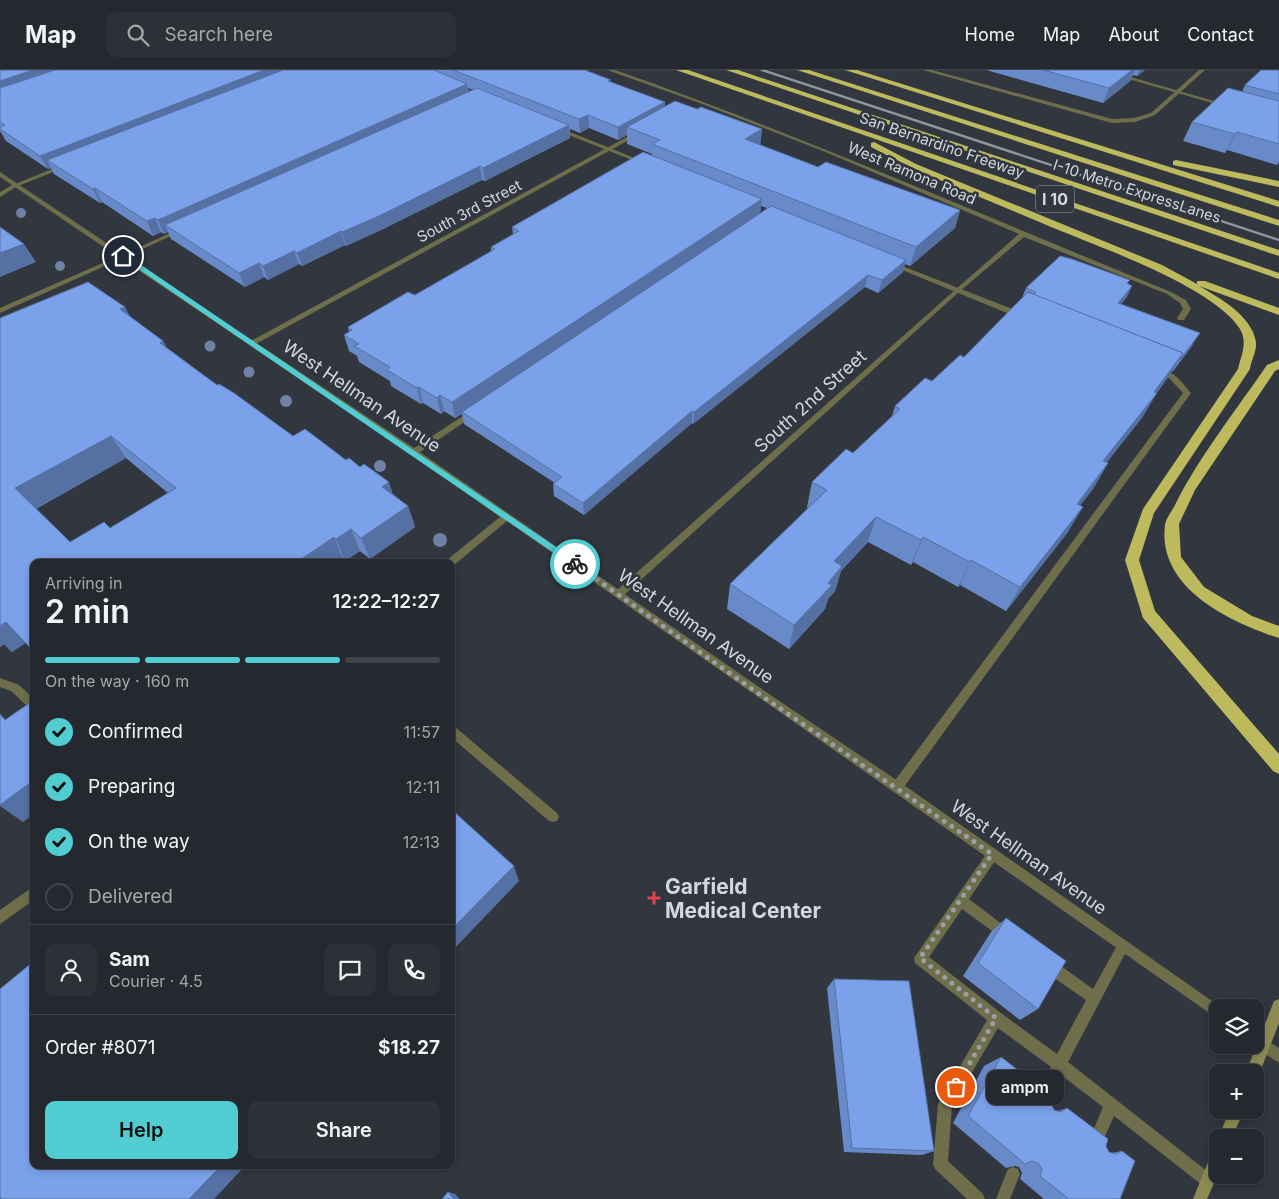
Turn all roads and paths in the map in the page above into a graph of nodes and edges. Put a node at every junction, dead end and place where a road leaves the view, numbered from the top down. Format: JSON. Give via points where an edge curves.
{"nodes":[{"id":1,"x":610,"y":70,"type":"edge"},
{"id":2,"x":680,"y":70,"type":"edge"},
{"id":3,"x":730,"y":70,"type":"edge"},
{"id":4,"x":801,"y":70,"type":"edge"},
{"id":5,"x":849,"y":70,"type":"edge"},
{"id":6,"x":926,"y":70,"type":"edge"},
{"id":7,"x":1100,"y":70,"type":"edge"},
{"id":8,"x":1202,"y":70,"type":"edge"},
{"id":9,"x":1178,"y":92,"type":"junction"},
{"id":10,"x":699,"y":101,"type":"junction"},
{"id":11,"x":690,"y":106,"type":"edge"},
{"id":12,"x":1233,"y":107,"type":"edge"},
{"id":13,"x":830,"y":122,"type":"junction"},
{"id":14,"x":548,"y":125,"type":"edge"},
{"id":15,"x":643,"y":131,"type":"edge"},
{"id":16,"x":1094,"y":146,"type":"junction"},
{"id":17,"x":609,"y":149,"type":"junction"},
{"id":18,"x":74,"y":162,"type":"edge"},
{"id":19,"x":653,"y":167,"type":"edge"},
{"id":20,"x":0,"y":174,"type":"edge"},
{"id":21,"x":1279,"y":184,"type":"edge"},
{"id":22,"x":16,"y":185,"type":"junction"},
{"id":23,"x":0,"y":189,"type":"edge"},
{"id":24,"x":0,"y":195,"type":"edge"},
{"id":25,"x":1279,"y":204,"type":"edge"},
{"id":26,"x":1279,"y":223,"type":"edge"},
{"id":27,"x":186,"y":227,"type":"edge"},
{"id":28,"x":1023,"y":234,"type":"junction"},
{"id":29,"x":1279,"y":253,"type":"edge"},
{"id":30,"x":123,"y":256,"type":"junction"},
{"id":31,"x":886,"y":261,"type":"edge"},
{"id":32,"x":1150,"y":264,"type":"junction"},
{"id":33,"x":1279,"y":276,"type":"edge"},
{"id":34,"x":958,"y":290,"type":"junction"},
{"id":35,"x":0,"y":311,"type":"edge"},
{"id":36,"x":1279,"y":312,"type":"edge"},
{"id":37,"x":1181,"y":318,"type":"dead end"},
{"id":38,"x":1034,"y":321,"type":"edge"},
{"id":39,"x":251,"y":343,"type":"junction"},
{"id":40,"x":1279,"y":364,"type":"edge"},
{"id":41,"x":1154,"y":369,"type":"edge"},
{"id":42,"x":480,"y":408,"type":"edge"},
{"id":43,"x":414,"y":452,"type":"junction"},
{"id":44,"x":506,"y":517,"type":"junction"},
{"id":45,"x":455,"y":559,"type":"edge"},
{"id":46,"x":619,"y":594,"type":"junction"},
{"id":47,"x":1279,"y":632,"type":"edge"},
{"id":48,"x":0,"y":682,"type":"edge"},
{"id":49,"x":30,"y":702,"type":"edge"},
{"id":50,"x":455,"y":733,"type":"edge"},
{"id":51,"x":1279,"y":766,"type":"edge"},
{"id":52,"x":897,"y":787,"type":"junction"},
{"id":53,"x":552,"y":817,"type":"dead end"},
{"id":54,"x":992,"y":854,"type":"junction"},
{"id":55,"x":30,"y":895,"type":"edge"},
{"id":56,"x":960,"y":900,"type":"junction"},
{"id":57,"x":0,"y":918,"type":"edge"},
{"id":58,"x":1015,"y":941,"type":"edge"},
{"id":59,"x":1123,"y":946,"type":"junction"},
{"id":60,"x":1038,"y":958,"type":"edge"},
{"id":61,"x":1094,"y":998,"type":"junction"},
{"id":62,"x":1279,"y":1006,"type":"edge"},
{"id":63,"x":1209,"y":1007,"type":"edge"},
{"id":64,"x":996,"y":1018,"type":"junction"},
{"id":65,"x":1264,"y":1035,"type":"edge"},
{"id":66,"x":1264,"y":1046,"type":"edge"},
{"id":67,"x":1279,"y":1056,"type":"edge"},
{"id":68,"x":1059,"y":1064,"type":"junction"},
{"id":69,"x":1111,"y":1105,"type":"junction"},
{"id":70,"x":1040,"y":1110,"type":"edge"},
{"id":71,"x":1092,"y":1150,"type":"edge"},
{"id":72,"x":1013,"y":1174,"type":"edge"},
{"id":73,"x":1209,"y":1175,"type":"edge"},
{"id":74,"x":1207,"y":1180,"type":"junction"},
{"id":75,"x":978,"y":1199,"type":"edge"},
{"id":76,"x":1003,"y":1199,"type":"edge"},
{"id":77,"x":1200,"y":1199,"type":"edge"}],
"edges":[{"from":1,"to":10,"type":"street","name":"West Ramona Road"},
{"from":2,"to":13,"type":"highway","name":"San Bernardino Freeway","number":"I 10"},
{"from":3,"to":29,"type":"highway","name":"I-10 Metro ExpressLanes"},
{"from":4,"to":26,"type":"highway","name":"I-10 Metro ExpressLanes"},
{"from":5,"to":16,"type":"highway"},
{"from":6,"to":9,"type":"street","via":[[1112,121],[1135,120],[1153,114]]},
{"from":7,"to":9,"type":"street"},
{"from":8,"to":9,"type":"street"},
{"from":9,"to":12,"type":"street"},
{"from":10,"to":11,"type":"street"},
{"from":10,"to":28,"type":"street","name":"West Ramona Road"},
{"from":13,"to":32,"type":"highway","via":[[913,166]]},
{"from":13,"to":33,"type":"highway","name":"San Bernardino Freeway","number":"I 10"},
{"from":14,"to":17,"type":"street"},
{"from":15,"to":17,"type":"street","name":"South 3rd Street"},
{"from":16,"to":21,"type":"highway"},
{"from":16,"to":25,"type":"highway"},
{"from":17,"to":19,"type":"street"},
{"from":17,"to":39,"type":"street","name":"South 3rd Street"},
{"from":18,"to":22,"type":"street"},
{"from":20,"to":22,"type":"street","name":"West Hellman Avenue"},
{"from":22,"to":23,"type":"street"},
{"from":22,"to":24,"type":"street"},
{"from":22,"to":30,"type":"street","name":"West Hellman Avenue"},
{"from":27,"to":30,"type":"street"},
{"from":28,"to":34,"type":"street","name":"South 2nd Street"},
{"from":28,"to":37,"type":"street","name":"West Ramona Road","via":[[1169,292],[1187,309]]},
{"from":30,"to":35,"type":"street"},
{"from":30,"to":39,"type":"street","name":"West Hellman Avenue"},
{"from":31,"to":34,"type":"street"},
{"from":32,"to":36,"type":"highway"},
{"from":32,"to":51,"type":"highway","via":[[1211,297],[1239,319],[1250,342],[1244,368],[1148,512],[1132,560],[1148,614]]},
{"from":34,"to":38,"type":"street"},
{"from":34,"to":46,"type":"street","name":"South 2nd Street"},
{"from":39,"to":43,"type":"street","name":"West Hellman Avenue"},
{"from":40,"to":47,"type":"highway","via":[[1271,368],[1188,489],[1172,524],[1174,558],[1199,591],[1247,620]]},
{"from":41,"to":52,"type":"street","via":[[1172,376],[1187,393]]},
{"from":42,"to":43,"type":"street"},
{"from":43,"to":44,"type":"street","name":"West Hellman Avenue"},
{"from":44,"to":45,"type":"street"},
{"from":44,"to":46,"type":"street","name":"West Hellman Avenue"},
{"from":46,"to":52,"type":"street","name":"West Hellman Avenue"},
{"from":48,"to":49,"type":"street","via":[[15,688]]},
{"from":50,"to":53,"type":"street"},
{"from":52,"to":54,"type":"street","name":"West Hellman Avenue"},
{"from":54,"to":56,"type":"street"},
{"from":54,"to":59,"type":"street","name":"West Hellman Avenue"},
{"from":55,"to":57,"type":"street"},
{"from":56,"to":58,"type":"street"},
{"from":56,"to":64,"type":"street","via":[[920,958]]},
{"from":59,"to":61,"type":"street"},
{"from":59,"to":63,"type":"street","name":"West Hellman Avenue"},
{"from":60,"to":61,"type":"street"},
{"from":61,"to":68,"type":"street"},
{"from":62,"to":65,"type":"main road"},
{"from":64,"to":68,"type":"street"},
{"from":64,"to":75,"type":"street","via":[[945,1104],[940,1164]]},
{"from":66,"to":67,"type":"street"},
{"from":68,"to":69,"type":"street"},
{"from":68,"to":70,"type":"street"},
{"from":69,"to":71,"type":"street"},
{"from":69,"to":74,"type":"street"},
{"from":72,"to":76,"type":"street"},
{"from":73,"to":74,"type":"main road"},
{"from":74,"to":77,"type":"main road"}]}
